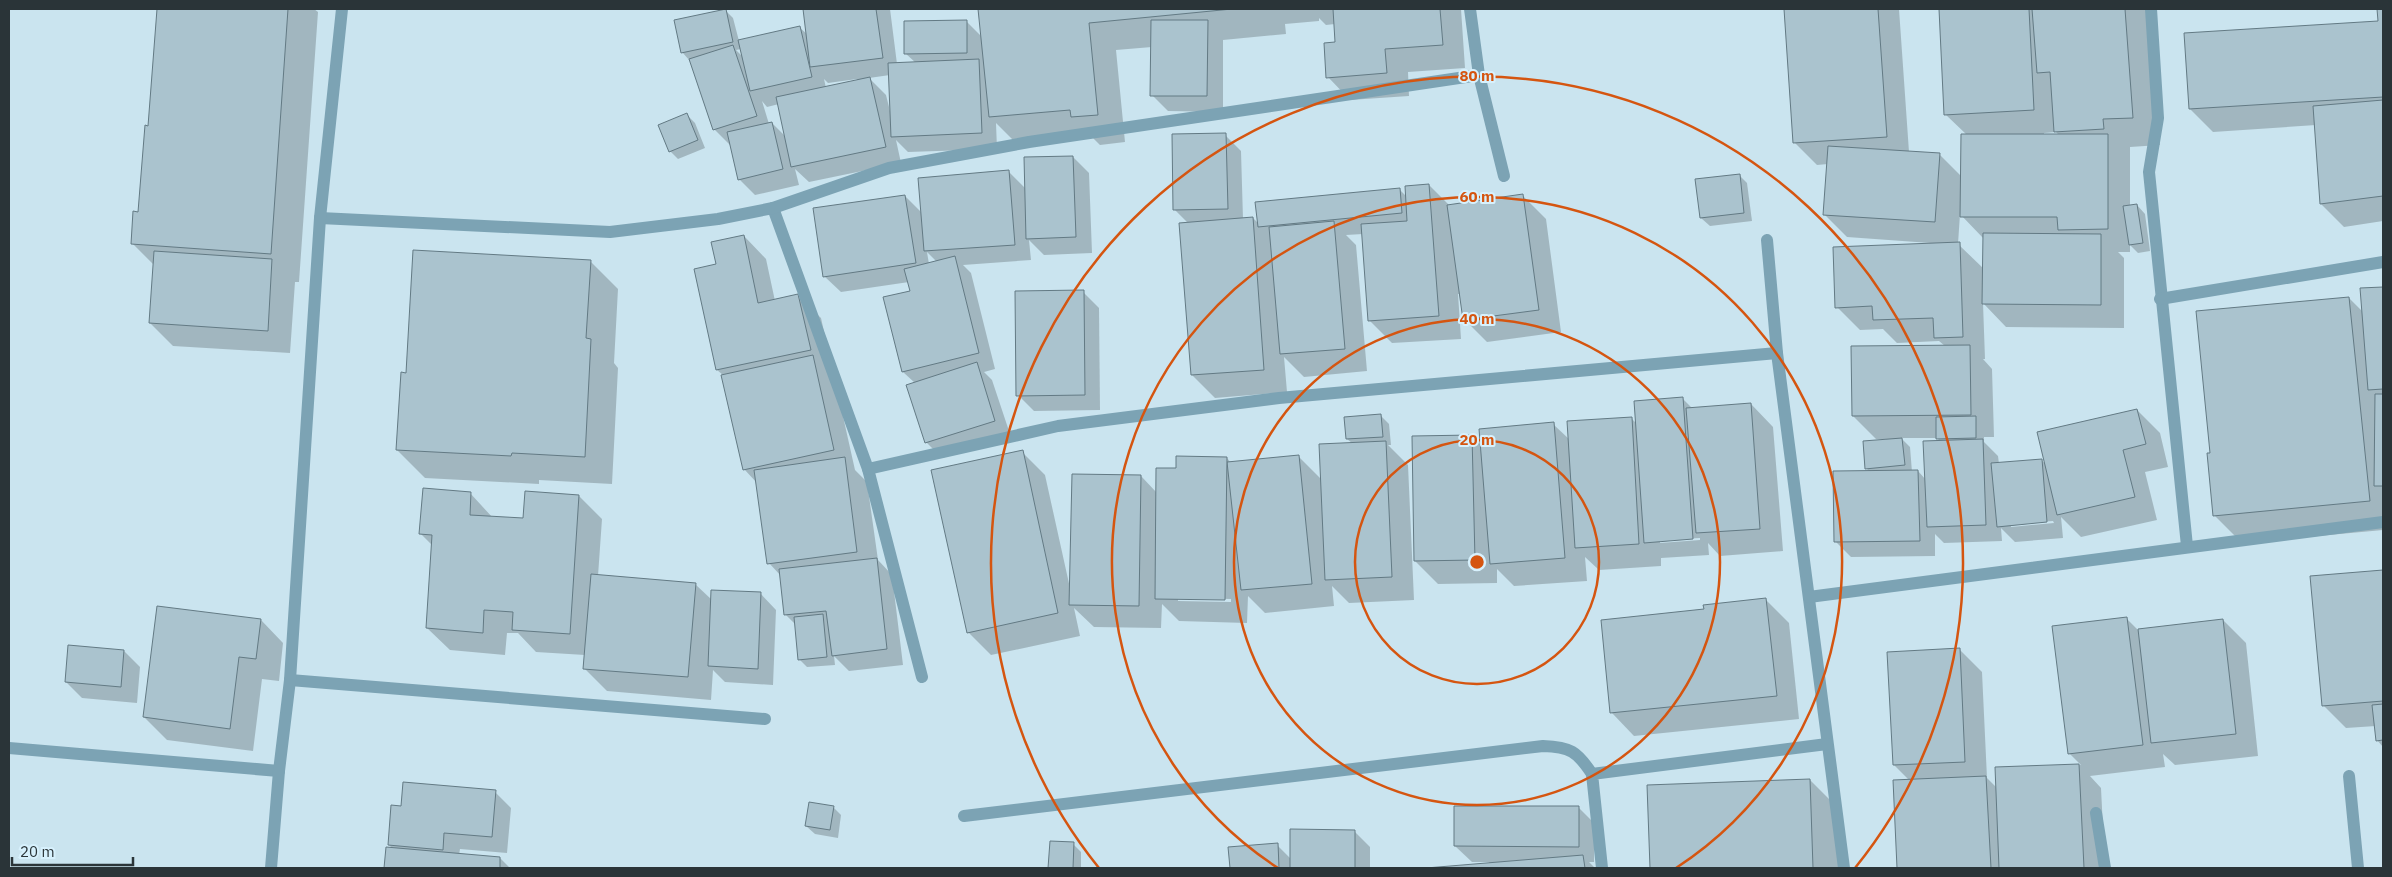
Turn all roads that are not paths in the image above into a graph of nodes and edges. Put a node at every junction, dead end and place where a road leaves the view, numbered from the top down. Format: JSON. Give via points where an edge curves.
{"nodes":[{"id":1,"x":342,"y":9,"type":"edge"},
{"id":2,"x":1470,"y":9,"type":"edge"},
{"id":3,"x":2150,"y":9,"type":"edge"},
{"id":4,"x":1479,"y":75,"type":"junction"},
{"id":5,"x":1504,"y":176,"type":"dead end"},
{"id":6,"x":773,"y":208,"type":"junction"},
{"id":7,"x":320,"y":218,"type":"junction"},
{"id":8,"x":1768,"y":240,"type":"dead end"},
{"id":9,"x":2383,"y":262,"type":"edge"},
{"id":10,"x":2160,"y":299,"type":"junction"},
{"id":11,"x":1777,"y":353,"type":"junction"},
{"id":12,"x":868,"y":469,"type":"junction"},
{"id":13,"x":2383,"y":522,"type":"edge"},
{"id":14,"x":2187,"y":546,"type":"junction"},
{"id":15,"x":1809,"y":597,"type":"junction"},
{"id":16,"x":922,"y":678,"type":"dead end"},
{"id":17,"x":290,"y":680,"type":"junction"},
{"id":18,"x":765,"y":718,"type":"dead end"},
{"id":19,"x":1827,"y":744,"type":"junction"},
{"id":20,"x":9,"y":748,"type":"edge"},
{"id":21,"x":279,"y":771,"type":"junction"},
{"id":22,"x":1592,"y":774,"type":"junction"},
{"id":23,"x":2349,"y":776,"type":"dead end"},
{"id":24,"x":2096,"y":813,"type":"dead end"},
{"id":25,"x":964,"y":816,"type":"dead end"},
{"id":26,"x":271,"y":868,"type":"edge"},
{"id":27,"x":1602,"y":868,"type":"edge"},
{"id":28,"x":1844,"y":868,"type":"edge"},
{"id":29,"x":2105,"y":868,"type":"edge"},
{"id":30,"x":2358,"y":868,"type":"edge"}],
"edges":[{"from":1,"to":7,"type":"street"},
{"from":2,"to":4,"type":"street"},
{"from":3,"to":10,"type":"street","via":[[2158,118],[2149,172]]},
{"from":4,"to":5,"type":"street"},
{"from":4,"to":6,"type":"street","via":[[1029,142],[889,168]]},
{"from":6,"to":7,"type":"street","via":[[718,219],[610,232]]},
{"from":6,"to":12,"type":"street"},
{"from":7,"to":17,"type":"street"},
{"from":8,"to":11,"type":"street"},
{"from":9,"to":10,"type":"street"},
{"from":10,"to":14,"type":"street"},
{"from":11,"to":12,"type":"street","via":[[1289,397],[1125,417],[1058,426]]},
{"from":11,"to":15,"type":"street"},
{"from":12,"to":16,"type":"street"},
{"from":13,"to":14,"type":"street"},
{"from":14,"to":15,"type":"street"},
{"from":15,"to":19,"type":"street"},
{"from":17,"to":18,"type":"street"},
{"from":17,"to":21,"type":"street"},
{"from":19,"to":22,"type":"street"},
{"from":19,"to":28,"type":"street"},
{"from":20,"to":21,"type":"street"},
{"from":21,"to":26,"type":"street"},
{"from":22,"to":25,"type":"street","via":[[1572,751],[1544,746]]},
{"from":22,"to":27,"type":"street"},
{"from":23,"to":30,"type":"street"},
{"from":24,"to":29,"type":"street"}]}
